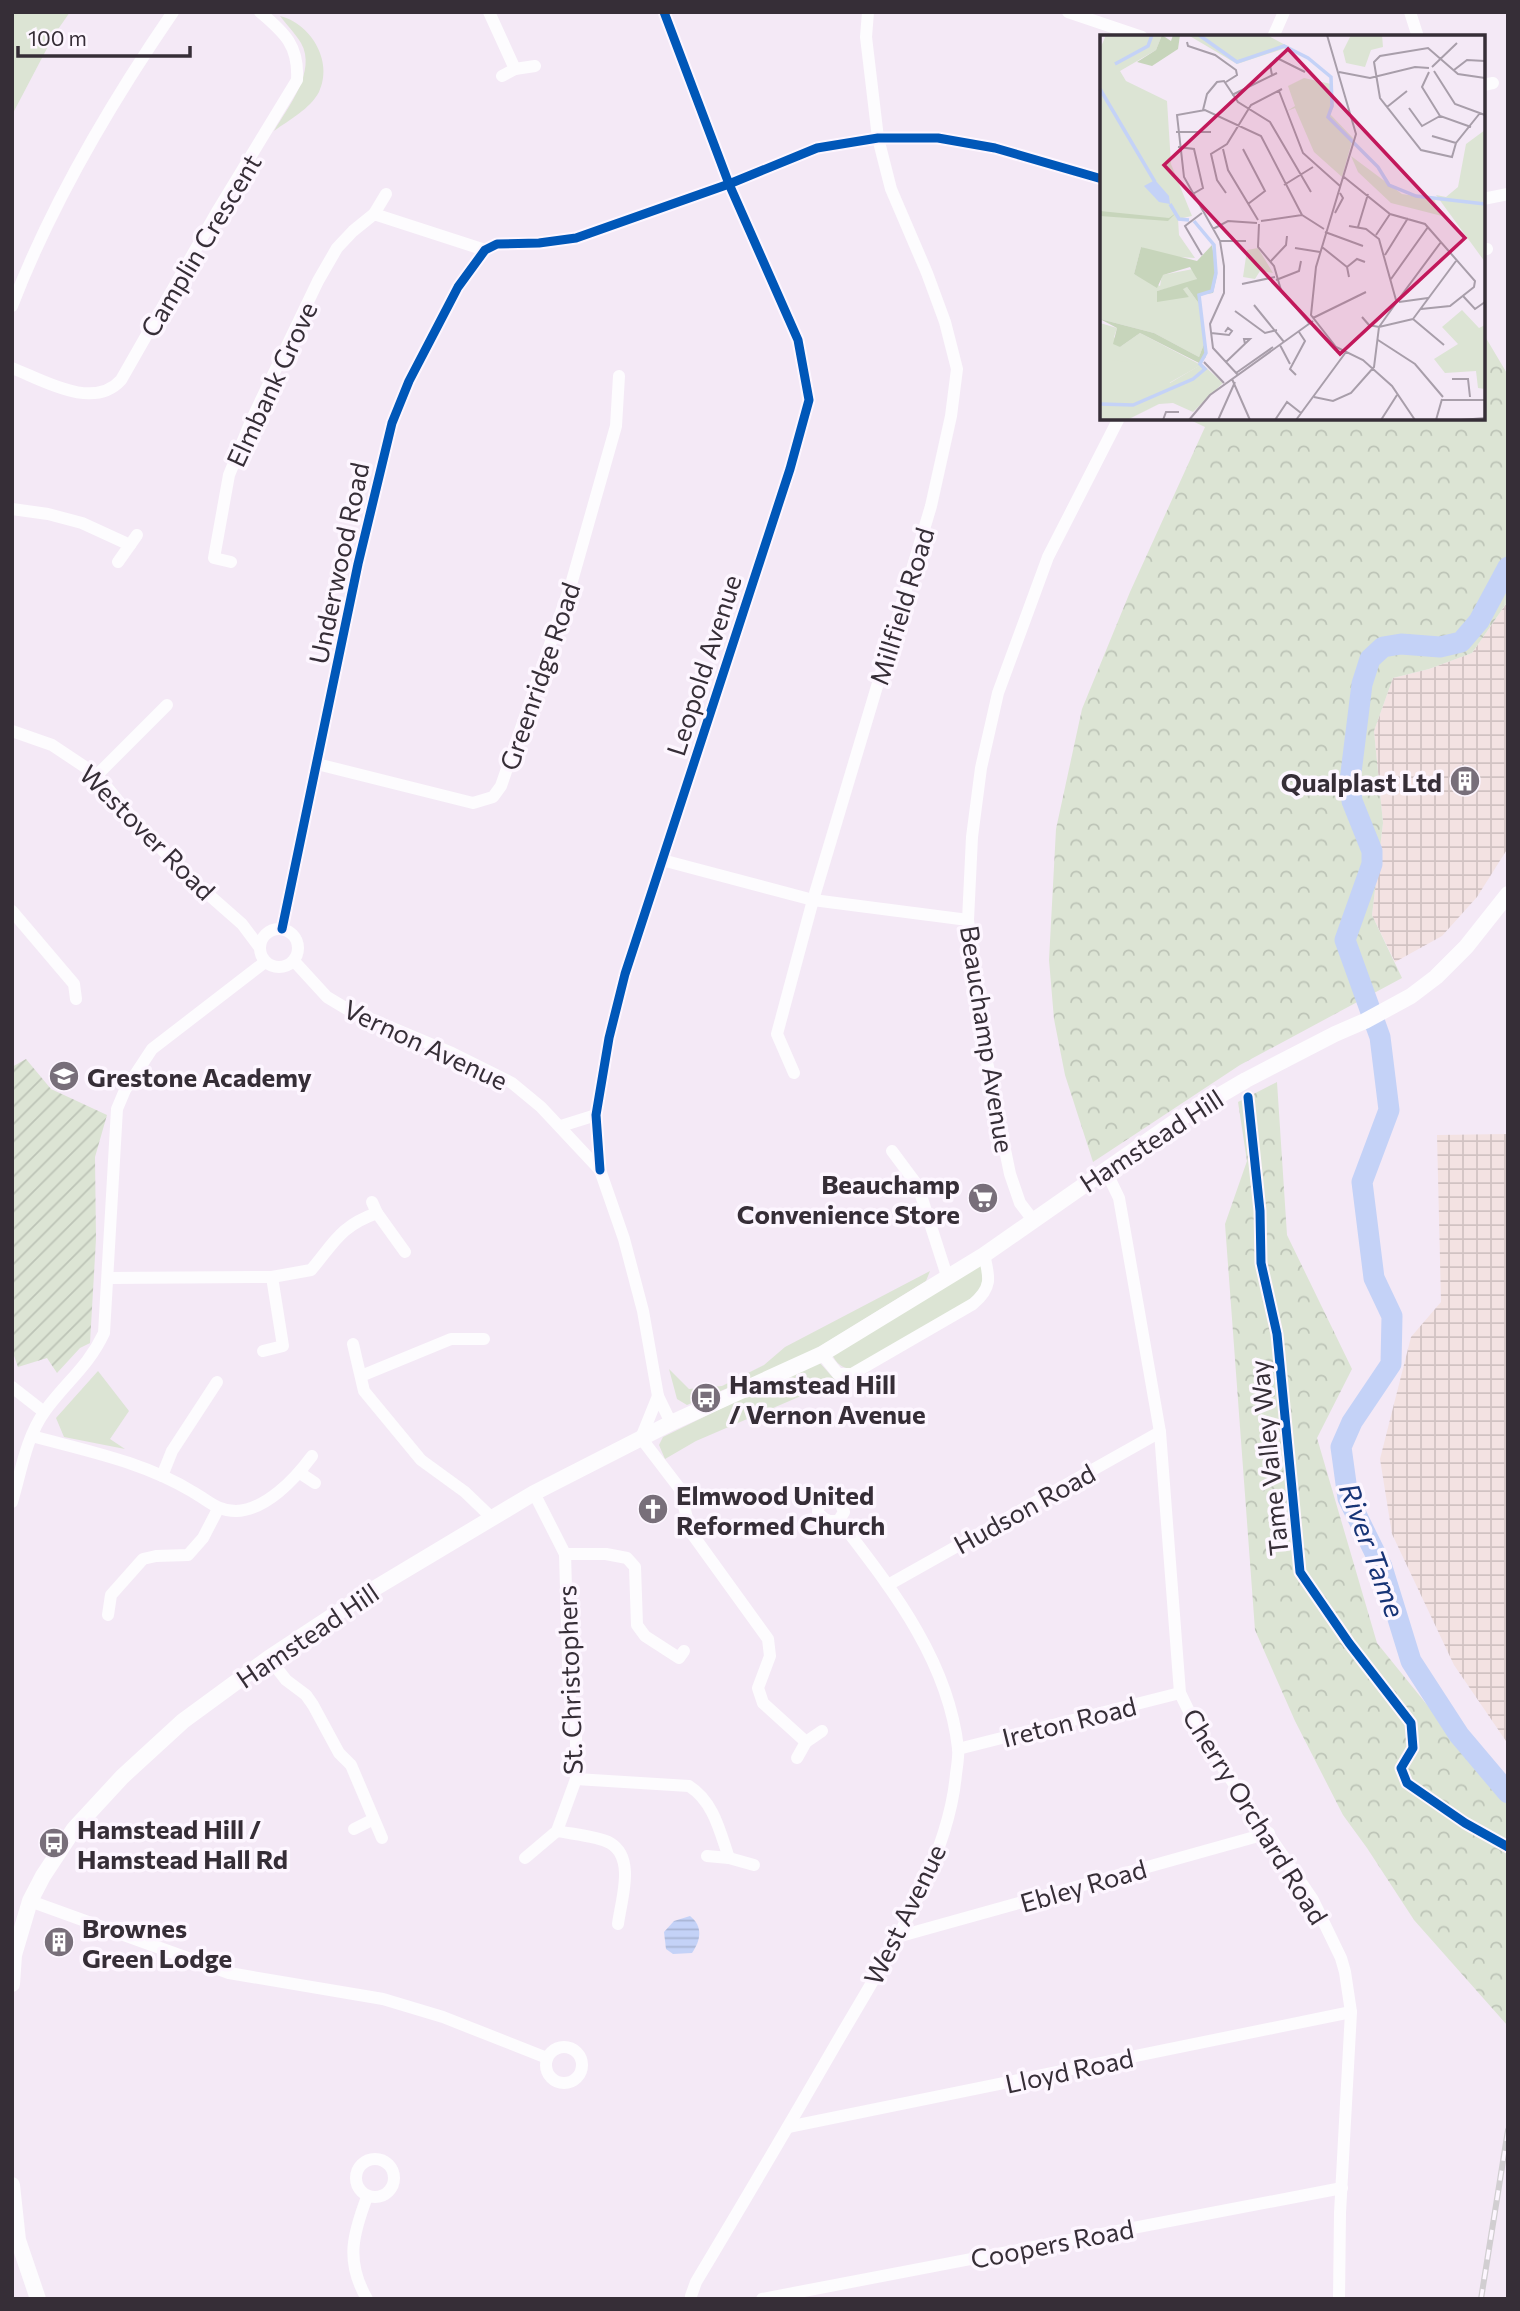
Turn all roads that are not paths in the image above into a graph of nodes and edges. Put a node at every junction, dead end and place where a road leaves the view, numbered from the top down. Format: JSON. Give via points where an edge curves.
{"nodes":[{"id":1,"x":173,"y":12,"type":"edge"},
{"id":2,"x":260,"y":12,"type":"edge"},
{"id":3,"x":489,"y":12,"type":"edge"},
{"id":4,"x":664,"y":12,"type":"edge"},
{"id":5,"x":868,"y":12,"type":"edge"},
{"id":6,"x":1068,"y":12,"type":"edge"},
{"id":7,"x":1121,"y":12,"type":"edge"},
{"id":8,"x":1284,"y":12,"type":"edge"},
{"id":9,"x":1410,"y":12,"type":"edge"},
{"id":10,"x":1116,"y":26,"type":"junction"},
{"id":11,"x":1138,"y":35,"type":"edge"},
{"id":12,"x":1274,"y":35,"type":"edge"},
{"id":13,"x":1417,"y":35,"type":"edge"},
{"id":14,"x":535,"y":66,"type":"dead end"},
{"id":15,"x":514,"y":69,"type":"junction"},
{"id":16,"x":502,"y":76,"type":"dead end"},
{"id":17,"x":878,"y":138,"type":"junction"},
{"id":18,"x":1100,"y":178,"type":"edge"},
{"id":19,"x":729,"y":184,"type":"junction"},
{"id":20,"x":386,"y":194,"type":"dead end"},
{"id":21,"x":1508,"y":194,"type":"edge"},
{"id":22,"x":1485,"y":199,"type":"edge"},
{"id":23,"x":374,"y":214,"type":"junction"},
{"id":24,"x":485,"y":250,"type":"junction"},
{"id":25,"x":12,"y":306,"type":"edge"},
{"id":26,"x":12,"y":368,"type":"edge"},
{"id":27,"x":619,"y":376,"type":"dead end"},
{"id":28,"x":1118,"y":420,"type":"edge"},
{"id":29,"x":12,"y":509,"type":"edge"},
{"id":30,"x":118,"y":562,"type":"dead end"},
{"id":31,"x":231,"y":562,"type":"dead end"},
{"id":32,"x":167,"y":705,"type":"dead end"},
{"id":33,"x":12,"y":731,"type":"edge"},
{"id":34,"x":317,"y":764,"type":"junction"},
{"id":35,"x":97,"y":775,"type":"junction"},
{"id":36,"x":662,"y":860,"type":"junction"},
{"id":37,"x":1508,"y":894,"type":"edge"},
{"id":38,"x":813,"y":901,"type":"junction"},
{"id":39,"x":12,"y":911,"type":"edge"},
{"id":40,"x":968,"y":920,"type":"junction"},
{"id":41,"x":242,"y":925,"type":"junction"},
{"id":42,"x":282,"y":931,"type":"junction"},
{"id":43,"x":260,"y":948,"type":"junction"},
{"id":44,"x":294,"y":961,"type":"junction"},
{"id":45,"x":265,"y":962,"type":"junction"},
{"id":46,"x":76,"y":999,"type":"dead end"},
{"id":47,"x":794,"y":1073,"type":"dead end"},
{"id":48,"x":596,"y":1115,"type":"junction"},
{"id":49,"x":561,"y":1126,"type":"junction"},
{"id":50,"x":891,"y":1151,"type":"dead end"},
{"id":51,"x":1104,"y":1169,"type":"junction"},
{"id":52,"x":600,"y":1170,"type":"junction"},
{"id":53,"x":1033,"y":1220,"type":"junction"},
{"id":54,"x":405,"y":1252,"type":"dead end"},
{"id":55,"x":984,"y":1255,"type":"junction"},
{"id":56,"x":947,"y":1276,"type":"junction"},
{"id":57,"x":272,"y":1277,"type":"junction"},
{"id":58,"x":108,"y":1278,"type":"junction"},
{"id":59,"x":484,"y":1339,"type":"dead end"},
{"id":60,"x":353,"y":1344,"type":"dead end"},
{"id":61,"x":263,"y":1351,"type":"dead end"},
{"id":62,"x":822,"y":1354,"type":"junction"},
{"id":63,"x":361,"y":1376,"type":"junction"},
{"id":64,"x":12,"y":1387,"type":"edge"},
{"id":65,"x":209,"y":1387,"type":"dead end"},
{"id":66,"x":658,"y":1396,"type":"junction"},
{"id":67,"x":44,"y":1412,"type":"junction"},
{"id":68,"x":671,"y":1423,"type":"junction"},
{"id":69,"x":1160,"y":1432,"type":"junction"},
{"id":70,"x":32,"y":1436,"type":"junction"},
{"id":71,"x":641,"y":1438,"type":"junction"},
{"id":72,"x":312,"y":1457,"type":"dead end"},
{"id":73,"x":300,"y":1473,"type":"junction"},
{"id":74,"x":162,"y":1476,"type":"junction"},
{"id":75,"x":315,"y":1483,"type":"dead end"},
{"id":76,"x":534,"y":1493,"type":"junction"},
{"id":77,"x":12,"y":1502,"type":"edge"},
{"id":78,"x":218,"y":1509,"type":"junction"},
{"id":79,"x":492,"y":1518,"type":"junction"},
{"id":80,"x":839,"y":1520,"type":"dead end"},
{"id":81,"x":565,"y":1554,"type":"junction"},
{"id":82,"x":888,"y":1585,"type":"junction"},
{"id":83,"x":108,"y":1615,"type":"dead end"},
{"id":84,"x":684,"y":1651,"type":"dead end"},
{"id":85,"x":268,"y":1658,"type":"junction"},
{"id":86,"x":1180,"y":1693,"type":"junction"},
{"id":87,"x":822,"y":1731,"type":"dead end"},
{"id":88,"x":807,"y":1742,"type":"junction"},
{"id":89,"x":958,"y":1749,"type":"junction"},
{"id":90,"x":797,"y":1758,"type":"dead end"},
{"id":91,"x":576,"y":1779,"type":"junction"},
{"id":92,"x":372,"y":1819,"type":"junction"},
{"id":93,"x":354,"y":1829,"type":"dead end"},
{"id":94,"x":557,"y":1831,"type":"junction"},
{"id":95,"x":1269,"y":1833,"type":"junction"},
{"id":96,"x":382,"y":1838,"type":"dead end"},
{"id":97,"x":707,"y":1856,"type":"dead end"},
{"id":98,"x":525,"y":1858,"type":"dead end"},
{"id":99,"x":729,"y":1858,"type":"junction"},
{"id":100,"x":754,"y":1865,"type":"dead end"},
{"id":101,"x":30,"y":1901,"type":"junction"},
{"id":102,"x":618,"y":1924,"type":"dead end"},
{"id":103,"x":17,"y":1925,"type":"edge"},
{"id":104,"x":897,"y":1937,"type":"junction"},
{"id":105,"x":12,"y":1984,"type":"edge"},
{"id":106,"x":1351,"y":2012,"type":"junction"},
{"id":107,"x":547,"y":2058,"type":"dead end"},
{"id":108,"x":788,"y":2127,"type":"junction"},
{"id":109,"x":12,"y":2185,"type":"edge"},
{"id":110,"x":1342,"y":2188,"type":"junction"},
{"id":111,"x":367,"y":2197,"type":"dead end"},
{"id":112,"x":691,"y":2298,"type":"edge"},
{"id":113,"x":38,"y":2299,"type":"edge"},
{"id":114,"x":367,"y":2299,"type":"edge"},
{"id":115,"x":762,"y":2299,"type":"edge"},
{"id":116,"x":1339,"y":2299,"type":"edge"}],
"edges":[{"from":1,"to":25,"type":"street","via":[[58,200]]},
{"from":2,"to":26,"type":"street","name":"Camplin Crescent","via":[[295,51],[297,80],[121,380],[113,389],[78,393]]},
{"from":3,"to":15,"type":"street"},
{"from":4,"to":19,"type":"street","name":"Leopold Avenue"},
{"from":5,"to":17,"type":"street","name":"Millfield Road","via":[[866,37]]},
{"from":6,"to":10,"type":"street"},
{"from":7,"to":10,"type":"street"},
{"from":8,"to":12,"type":"street"},
{"from":9,"to":13,"type":"street"},
{"from":10,"to":11,"type":"street"},
{"from":14,"to":15,"type":"street"},
{"from":15,"to":16,"type":"street"},
{"from":17,"to":18,"type":"street","via":[[938,138],[995,148]]},
{"from":17,"to":19,"type":"street","via":[[817,148]]},
{"from":17,"to":38,"type":"street","name":"Millfield Road","via":[[891,189],[945,322],[957,369],[931,506]]},
{"from":19,"to":24,"type":"street","via":[[576,238],[497,244]]},
{"from":19,"to":36,"type":"street","name":"Leopold Avenue","via":[[798,340],[809,400]]},
{"from":20,"to":23,"type":"street","name":"Elmbank Grove"},
{"from":21,"to":22,"type":"street"},
{"from":23,"to":24,"type":"street"},
{"from":23,"to":31,"type":"street","name":"Elmbank Grove","via":[[337,247],[251,421],[229,475],[216,547],[215,558]]},
{"from":24,"to":34,"type":"street","name":"Underwood Road","via":[[458,286],[392,423]]},
{"from":27,"to":34,"type":"street","name":"Greenridge Road","via":[[616,426],[572,581],[501,786],[493,797],[473,803]]},
{"from":28,"to":40,"type":"street","name":"Beauchamp Avenue","via":[[1048,557],[998,693],[981,768]]},
{"from":29,"to":30,"type":"street","via":[[48,514],[133,540]]},
{"from":32,"to":35,"type":"street"},
{"from":33,"to":35,"type":"street","name":"Westover Road","via":[[52,745]]},
{"from":34,"to":42,"type":"street","name":"Underwood Road"},
{"from":35,"to":41,"type":"street","name":"Westover Road","via":[[184,873]]},
{"from":36,"to":38,"type":"street"},
{"from":36,"to":48,"type":"street","name":"Leopold Avenue","via":[[609,1038]]},
{"from":37,"to":51,"type":"main road","name":"Hamstead Hill","via":[[1444,970],[1411,996],[1246,1080]]},
{"from":38,"to":40,"type":"street"},
{"from":38,"to":47,"type":"street","name":"Millfield Road","via":[[777,1034]]},
{"from":39,"to":46,"type":"street","via":[[74,984]]},
{"from":40,"to":53,"type":"street","name":"Beauchamp Avenue","via":[[981,1033],[1010,1174],[1020,1203]]},
{"from":41,"to":42,"type":"street"},
{"from":41,"to":43,"type":"street","name":"Westover Road"},
{"from":42,"to":43,"type":"street","via":[[262,938]]},
{"from":42,"to":44,"type":"street","via":[[298,945]]},
{"from":43,"to":45,"type":"street"},
{"from":44,"to":45,"type":"street","via":[[279,967]]},
{"from":44,"to":49,"type":"street","name":"Vernon Avenue","via":[[327,996],[348,1009],[512,1083]]},
{"from":45,"to":58,"type":"street","via":[[152,1049],[125,1090],[117,1109]]},
{"from":48,"to":49,"type":"street"},
{"from":48,"to":52,"type":"street","name":"Leopold Avenue"},
{"from":49,"to":52,"type":"street","name":"Vernon Avenue"},
{"from":50,"to":56,"type":"street","via":[[918,1186]]},
{"from":51,"to":53,"type":"main road","name":"Hamstead Hill"},
{"from":51,"to":69,"type":"street","name":"Cherry Orchard Road","via":[[1119,1198]]},
{"from":52,"to":66,"type":"street","name":"Vernon Avenue","via":[[643,1311]]},
{"from":53,"to":55,"type":"main road","name":"Hamstead Hill"},
{"from":54,"to":57,"type":"street","via":[[374,1208],[334,1239],[311,1270]]},
{"from":55,"to":56,"type":"main road","name":"Hamstead Hill"},
{"from":55,"to":62,"type":"street","via":[[988,1283],[984,1295],[973,1304],[852,1374],[838,1374]]},
{"from":56,"to":62,"type":"main road","name":"Hamstead Hill"},
{"from":57,"to":58,"type":"street"},
{"from":57,"to":61,"type":"street","via":[[283,1346]]},
{"from":58,"to":67,"type":"street","via":[[104,1333],[86,1365]]},
{"from":59,"to":63,"type":"street","via":[[451,1339]]},
{"from":60,"to":63,"type":"street"},
{"from":62,"to":68,"type":"main road","name":"Hamstead Hill"},
{"from":63,"to":79,"type":"street","via":[[364,1391],[421,1460]]},
{"from":64,"to":67,"type":"street"},
{"from":65,"to":74,"type":"street"},
{"from":66,"to":68,"type":"street","name":"Vernon Avenue"},
{"from":66,"to":71,"type":"street"},
{"from":67,"to":70,"type":"street"},
{"from":68,"to":71,"type":"main road","name":"Hamstead Hill"},
{"from":69,"to":82,"type":"street","name":"Hudson Road"},
{"from":69,"to":86,"type":"street","name":"Cherry Orchard Road"},
{"from":70,"to":74,"type":"street"},
{"from":70,"to":77,"type":"street"},
{"from":71,"to":76,"type":"main road","name":"Hamstead Hill"},
{"from":71,"to":88,"type":"street","via":[[680,1489],[690,1531],[768,1639],[770,1656],[758,1688],[763,1703]]},
{"from":72,"to":73,"type":"street"},
{"from":73,"to":75,"type":"street"},
{"from":73,"to":78,"type":"street","via":[[257,1506]]},
{"from":74,"to":78,"type":"street"},
{"from":76,"to":79,"type":"main road","name":"Hamstead Hill"},
{"from":76,"to":81,"type":"street","name":"St. Christophers"},
{"from":78,"to":83,"type":"street","via":[[188,1555],[143,1559],[111,1595]]},
{"from":79,"to":85,"type":"main road","name":"Hamstead Hill"},
{"from":80,"to":82,"type":"street","name":"West Avenue"},
{"from":81,"to":84,"type":"street","via":[[627,1558],[635,1567],[638,1625],[645,1636],[679,1658]]},
{"from":81,"to":91,"type":"street","name":"St. Christophers"},
{"from":82,"to":89,"type":"street","name":"West Avenue","via":[[928,1649],[950,1703]]},
{"from":85,"to":92,"type":"street","via":[[313,1705],[351,1765]]},
{"from":85,"to":101,"type":"main road","name":"Hamstead Hill","via":[[183,1721],[122,1777],[74,1829]]},
{"from":86,"to":89,"type":"street","name":"Ireton Road"},
{"from":86,"to":95,"type":"street","name":"Cherry Orchard Road","via":[[1200,1734]]},
{"from":87,"to":88,"type":"street"},
{"from":88,"to":90,"type":"street"},
{"from":89,"to":104,"type":"street","name":"West Avenue","via":[[954,1793],[937,1854]]},
{"from":91,"to":94,"type":"street","name":"St. Christophers"},
{"from":91,"to":99,"type":"street","via":[[688,1786],[697,1791],[718,1822]]},
{"from":92,"to":93,"type":"street"},
{"from":92,"to":96,"type":"street"},
{"from":94,"to":98,"type":"street","name":"St. Christophers"},
{"from":94,"to":102,"type":"street","via":[[610,1842],[623,1854],[626,1868]]},
{"from":95,"to":104,"type":"street","name":"Ebley Road"},
{"from":95,"to":106,"type":"street","name":"Cherry Orchard Road","via":[[1313,1900],[1342,1958]]},
{"from":97,"to":99,"type":"street"},
{"from":99,"to":100,"type":"street"},
{"from":101,"to":103,"type":"main road","name":"Hamstead Hill"},
{"from":101,"to":107,"type":"street","via":[[229,1973],[383,1999]]},
{"from":103,"to":105,"type":"main road","name":"Hamstead Hill"},
{"from":104,"to":108,"type":"street","name":"West Avenue"},
{"from":106,"to":108,"type":"street","name":"Lloyd Road"},
{"from":106,"to":110,"type":"street","name":"Cherry Orchard Road"},
{"from":108,"to":112,"type":"street","name":"West Avenue","via":[[696,2282]]},
{"from":109,"to":113,"type":"main road","via":[[18,2240]]},
{"from":110,"to":115,"type":"street","name":"Coopers Road"},
{"from":110,"to":116,"type":"street","name":"Cherry Orchard Road"},
{"from":111,"to":114,"type":"street","via":[[354,2233],[353,2252]]}]}
